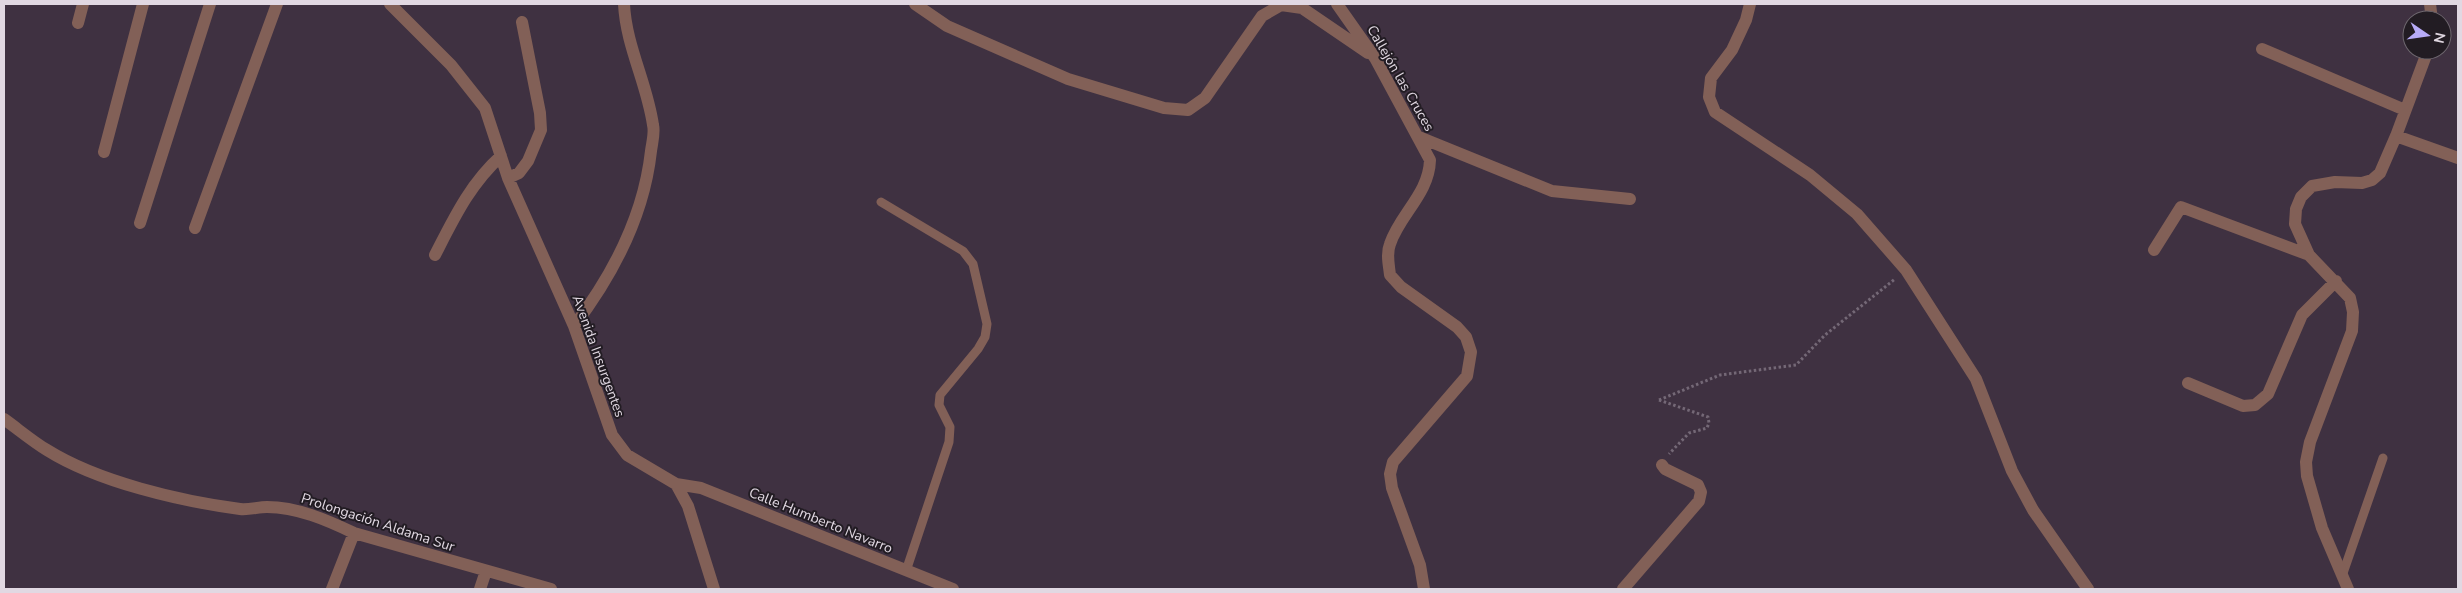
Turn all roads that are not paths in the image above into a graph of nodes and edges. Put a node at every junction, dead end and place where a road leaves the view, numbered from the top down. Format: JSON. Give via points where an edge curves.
{"nodes":[{"id":1,"x":83,"y":4,"type":"edge"},
{"id":2,"x":143,"y":4,"type":"edge"},
{"id":3,"x":210,"y":4,"type":"edge"},
{"id":4,"x":277,"y":4,"type":"edge"},
{"id":5,"x":390,"y":4,"type":"edge"},
{"id":6,"x":624,"y":4,"type":"edge"},
{"id":7,"x":915,"y":4,"type":"edge"},
{"id":8,"x":1337,"y":4,"type":"edge"},
{"id":9,"x":1750,"y":4,"type":"edge"},
{"id":10,"x":522,"y":22,"type":"dead end"},
{"id":11,"x":78,"y":23,"type":"dead end"},
{"id":12,"x":2262,"y":49,"type":"dead end"},
{"id":13,"x":1375,"y":58,"type":"junction"},
{"id":14,"x":2424,"y":60,"type":"edge"},
{"id":15,"x":2405,"y":110,"type":"junction"},
{"id":16,"x":2396,"y":136,"type":"junction"},
{"id":17,"x":1419,"y":137,"type":"junction"},
{"id":18,"x":104,"y":152,"type":"dead end"},
{"id":19,"x":501,"y":156,"type":"junction"},
{"id":20,"x":2458,"y":158,"type":"edge"},
{"id":21,"x":508,"y":178,"type":"junction"},
{"id":22,"x":1630,"y":199,"type":"dead end"},
{"id":23,"x":880,"y":202,"type":"dead end"},
{"id":24,"x":140,"y":223,"type":"dead end"},
{"id":25,"x":196,"y":228,"type":"dead end"},
{"id":26,"x":2154,"y":250,"type":"dead end"},
{"id":27,"x":435,"y":255,"type":"dead end"},
{"id":28,"x":2309,"y":255,"type":"junction"},
{"id":29,"x":2336,"y":281,"type":"junction"},
{"id":30,"x":574,"y":326,"type":"junction"},
{"id":31,"x":2188,"y":383,"type":"dead end"},
{"id":32,"x":4,"y":419,"type":"edge"},
{"id":33,"x":2383,"y":458,"type":"dead end"},
{"id":34,"x":1662,"y":465,"type":"road end"},
{"id":35,"x":676,"y":484,"type":"junction"},
{"id":36,"x":354,"y":533,"type":"junction"},
{"id":37,"x":486,"y":571,"type":"junction"},
{"id":38,"x":906,"y":571,"type":"junction"},
{"id":39,"x":2342,"y":576,"type":"junction"},
{"id":40,"x":332,"y":589,"type":"edge"},
{"id":41,"x":480,"y":589,"type":"edge"},
{"id":42,"x":551,"y":589,"type":"edge"},
{"id":43,"x":714,"y":589,"type":"edge"},
{"id":44,"x":953,"y":589,"type":"edge"},
{"id":45,"x":1424,"y":589,"type":"edge"},
{"id":46,"x":1623,"y":589,"type":"edge"},
{"id":47,"x":2088,"y":589,"type":"edge"},
{"id":48,"x":2348,"y":589,"type":"edge"}],
"edges":[{"from":1,"to":11,"type":"street"},
{"from":2,"to":18,"type":"street"},
{"from":3,"to":24,"type":"street"},
{"from":4,"to":25,"type":"street"},
{"from":5,"to":19,"type":"street","name":"Avenida Insurgentes","via":[[451,65],[486,108]]},
{"from":6,"to":30,"type":"street","via":[[625,27],[654,126],[650,158],[645,188],[616,258],[602,288]]},
{"from":7,"to":13,"type":"street","via":[[947,26],[1068,79],[1164,108],[1188,110],[1205,98],[1262,16],[1281,5],[1302,8]]},
{"from":8,"to":13,"type":"street","name":"Callejón las Cruces"},
{"from":9,"to":47,"type":"street","via":[[1732,50],[1711,78],[1709,97],[1715,112],[1810,175],[1857,214],[1906,270],[1976,379],[2012,471],[2033,510]]},
{"from":10,"to":21,"type":"street","via":[[541,130],[528,161],[518,173]]},
{"from":12,"to":15,"type":"street"},
{"from":13,"to":17,"type":"street","name":"Callejón las Cruces"},
{"from":14,"to":15,"type":"street"},
{"from":15,"to":16,"type":"street"},
{"from":16,"to":20,"type":"street"},
{"from":16,"to":28,"type":"street","via":[[2380,174],[2372,180],[2312,186],[2301,197],[2295,224]]},
{"from":17,"to":22,"type":"street","via":[[1552,191]]},
{"from":17,"to":45,"type":"street","name":"Callejón las Cruces","via":[[1430,160],[1430,172],[1389,245],[1390,275],[1401,287],[1457,327],[1466,337],[1471,352],[1467,376],[1393,462],[1390,474],[1420,565]]},
{"from":19,"to":21,"type":"street","name":"Avenida Insurgentes"},
{"from":19,"to":27,"type":"street","via":[[483,172],[460,206]]},
{"from":21,"to":30,"type":"street","name":"Avenida Insurgentes"},
{"from":23,"to":38,"type":"lane","via":[[963,251],[973,264],[987,324],[985,337],[978,349],[940,395],[939,405],[950,427],[949,442]]},
{"from":26,"to":28,"type":"street","via":[[2182,207]]},
{"from":28,"to":29,"type":"street"},
{"from":29,"to":31,"type":"street","via":[[2302,315],[2268,394],[2255,405],[2243,406]]},
{"from":29,"to":39,"type":"street","via":[[2350,298],[2352,331],[2310,442],[2306,462],[2322,528]]},
{"from":30,"to":35,"type":"street","name":"Avenida Insurgentes","via":[[612,434],[627,455]]},
{"from":32,"to":36,"type":"street","name":"Prolongación Aldama Sur","via":[[48,451],[96,473],[152,492],[242,510],[267,507],[298,511]]},
{"from":33,"to":39,"type":"lane"},
{"from":34,"to":46,"type":"street","via":[[1698,485],[1701,492],[1699,501]]},
{"from":35,"to":38,"type":"street","name":"Calle Humberto Navarro","via":[[702,488]]},
{"from":35,"to":43,"type":"street","via":[[688,506]]},
{"from":36,"to":37,"type":"street","name":"Prolongación Aldama Sur"},
{"from":36,"to":40,"type":"street"},
{"from":37,"to":41,"type":"street"},
{"from":37,"to":42,"type":"street","name":"Prolongación Aldama Sur"},
{"from":38,"to":44,"type":"street","name":"Calle Humberto Navarro"},
{"from":39,"to":48,"type":"street"}]}
